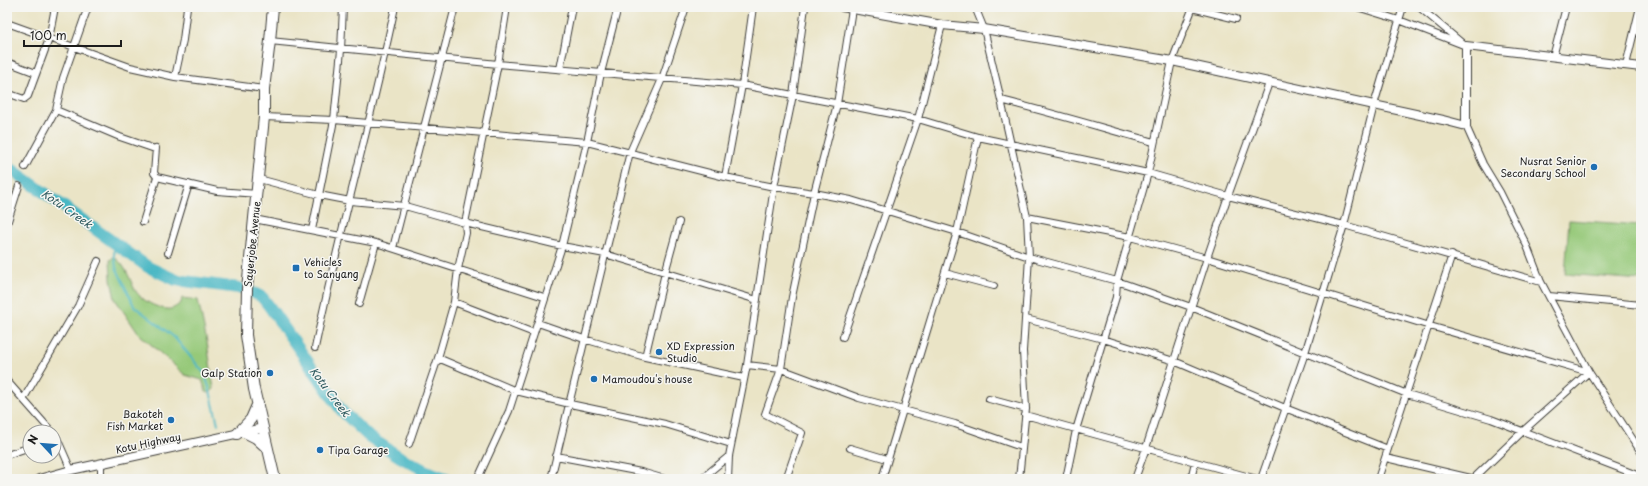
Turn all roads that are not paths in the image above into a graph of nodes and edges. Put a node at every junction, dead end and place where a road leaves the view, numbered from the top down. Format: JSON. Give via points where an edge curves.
{"nodes":[{"id":1,"x":55,"y":7,"type":"edge"},
{"id":2,"x":88,"y":7,"type":"edge"},
{"id":3,"x":187,"y":7,"type":"edge"},
{"id":4,"x":273,"y":7,"type":"edge"},
{"id":5,"x":343,"y":7,"type":"edge"},
{"id":6,"x":395,"y":7,"type":"edge"},
{"id":7,"x":455,"y":7,"type":"edge"},
{"id":8,"x":507,"y":7,"type":"edge"},
{"id":9,"x":572,"y":7,"type":"edge"},
{"id":10,"x":618,"y":7,"type":"edge"},
{"id":11,"x":686,"y":7,"type":"edge"},
{"id":12,"x":753,"y":7,"type":"edge"},
{"id":13,"x":805,"y":7,"type":"edge"},
{"id":14,"x":842,"y":7,"type":"edge"},
{"id":15,"x":975,"y":7,"type":"edge"},
{"id":16,"x":1191,"y":7,"type":"edge"},
{"id":17,"x":1358,"y":7,"type":"edge"},
{"id":18,"x":1403,"y":7,"type":"edge"},
{"id":19,"x":1419,"y":7,"type":"edge"},
{"id":20,"x":1566,"y":7,"type":"edge"},
{"id":21,"x":1640,"y":7,"type":"edge"},
{"id":22,"x":852,"y":9,"type":"junction"},
{"id":23,"x":1236,"y":19,"type":"dead end"},
{"id":24,"x":1398,"y":20,"type":"junction"},
{"id":25,"x":7,"y":23,"type":"edge"},
{"id":26,"x":942,"y":25,"type":"junction"},
{"id":27,"x":984,"y":30,"type":"junction"},
{"id":28,"x":49,"y":39,"type":"junction"},
{"id":29,"x":270,"y":42,"type":"junction"},
{"id":30,"x":73,"y":46,"type":"junction"},
{"id":31,"x":1466,"y":46,"type":"junction"},
{"id":32,"x":341,"y":50,"type":"junction"},
{"id":33,"x":386,"y":52,"type":"junction"},
{"id":34,"x":1553,"y":57,"type":"junction"},
{"id":35,"x":442,"y":58,"type":"junction"},
{"id":36,"x":1172,"y":61,"type":"junction"},
{"id":37,"x":7,"y":62,"type":"edge"},
{"id":38,"x":498,"y":64,"type":"junction"},
{"id":39,"x":1626,"y":65,"type":"junction"},
{"id":40,"x":1641,"y":68,"type":"edge"},
{"id":41,"x":560,"y":69,"type":"junction"},
{"id":42,"x":36,"y":73,"type":"junction"},
{"id":43,"x":601,"y":73,"type":"junction"},
{"id":44,"x":175,"y":77,"type":"junction"},
{"id":45,"x":662,"y":79,"type":"junction"},
{"id":46,"x":1269,"y":83,"type":"junction"},
{"id":47,"x":742,"y":85,"type":"junction"},
{"id":48,"x":264,"y":89,"type":"junction"},
{"id":49,"x":7,"y":93,"type":"edge"},
{"id":50,"x":793,"y":94,"type":"junction"},
{"id":51,"x":1001,"y":100,"type":"junction"},
{"id":52,"x":837,"y":104,"type":"junction"},
{"id":53,"x":1374,"y":105,"type":"junction"},
{"id":54,"x":56,"y":110,"type":"junction"},
{"id":55,"x":264,"y":117,"type":"junction"},
{"id":56,"x":918,"y":119,"type":"junction"},
{"id":57,"x":334,"y":120,"type":"junction"},
{"id":58,"x":368,"y":124,"type":"junction"},
{"id":59,"x":1466,"y":126,"type":"junction"},
{"id":60,"x":423,"y":128,"type":"junction"},
{"id":61,"x":483,"y":133,"type":"junction"},
{"id":62,"x":978,"y":137,"type":"junction"},
{"id":63,"x":587,"y":142,"type":"junction"},
{"id":64,"x":1154,"y":142,"type":"junction"},
{"id":65,"x":1010,"y":144,"type":"junction"},
{"id":66,"x":630,"y":152,"type":"junction"},
{"id":67,"x":25,"y":167,"type":"dead end"},
{"id":68,"x":1148,"y":173,"type":"junction"},
{"id":69,"x":157,"y":177,"type":"junction"},
{"id":70,"x":725,"y":177,"type":"junction"},
{"id":71,"x":259,"y":179,"type":"junction"},
{"id":72,"x":189,"y":184,"type":"junction"},
{"id":73,"x":19,"y":186,"type":"dead end"},
{"id":74,"x":774,"y":187,"type":"junction"},
{"id":75,"x":814,"y":192,"type":"junction"},
{"id":76,"x":258,"y":194,"type":"junction"},
{"id":77,"x":319,"y":195,"type":"junction"},
{"id":78,"x":1228,"y":196,"type":"junction"},
{"id":79,"x":350,"y":201,"type":"junction"},
{"id":80,"x":405,"y":206,"type":"junction"},
{"id":81,"x":885,"y":210,"type":"junction"},
{"id":82,"x":1027,"y":217,"type":"junction"},
{"id":83,"x":254,"y":219,"type":"junction"},
{"id":84,"x":143,"y":222,"type":"dead end"},
{"id":85,"x":679,"y":222,"type":"dead end"},
{"id":86,"x":466,"y":223,"type":"junction"},
{"id":87,"x":7,"y":224,"type":"edge"},
{"id":88,"x":1344,"y":225,"type":"junction"},
{"id":89,"x":312,"y":230,"type":"junction"},
{"id":90,"x":957,"y":232,"type":"junction"},
{"id":91,"x":341,"y":236,"type":"junction"},
{"id":92,"x":1130,"y":237,"type":"junction"},
{"id":93,"x":376,"y":243,"type":"junction"},
{"id":94,"x":562,"y":246,"type":"junction"},
{"id":95,"x":393,"y":248,"type":"junction"},
{"id":96,"x":168,"y":253,"type":"dead end"},
{"id":97,"x":604,"y":254,"type":"junction"},
{"id":98,"x":1452,"y":255,"type":"junction"},
{"id":99,"x":1029,"y":257,"type":"junction"},
{"id":100,"x":1207,"y":258,"type":"junction"},
{"id":101,"x":98,"y":261,"type":"dead end"},
{"id":102,"x":458,"y":269,"type":"junction"},
{"id":103,"x":664,"y":272,"type":"junction"},
{"id":104,"x":945,"y":273,"type":"junction"},
{"id":105,"x":1117,"y":281,"type":"junction"},
{"id":106,"x":1540,"y":282,"type":"junction"},
{"id":107,"x":994,"y":286,"type":"dead end"},
{"id":108,"x":1322,"y":292,"type":"junction"},
{"id":109,"x":1549,"y":296,"type":"junction"},
{"id":110,"x":544,"y":297,"type":"junction"},
{"id":111,"x":757,"y":300,"type":"junction"},
{"id":112,"x":454,"y":302,"type":"junction"},
{"id":113,"x":359,"y":304,"type":"dead end"},
{"id":114,"x":1641,"y":305,"type":"edge"},
{"id":115,"x":1190,"y":307,"type":"junction"},
{"id":116,"x":1026,"y":319,"type":"junction"},
{"id":117,"x":538,"y":323,"type":"junction"},
{"id":118,"x":1430,"y":326,"type":"junction"},
{"id":119,"x":534,"y":333,"type":"junction"},
{"id":120,"x":843,"y":337,"type":"dead end"},
{"id":121,"x":584,"y":339,"type":"junction"},
{"id":122,"x":1103,"y":339,"type":"junction"},
{"id":123,"x":315,"y":348,"type":"dead end"},
{"id":124,"x":1305,"y":353,"type":"junction"},
{"id":125,"x":645,"y":357,"type":"junction"},
{"id":126,"x":438,"y":358,"type":"junction"},
{"id":127,"x":1174,"y":361,"type":"junction"},
{"id":128,"x":747,"y":365,"type":"junction"},
{"id":129,"x":781,"y":369,"type":"junction"},
{"id":130,"x":1589,"y":372,"type":"junction"},
{"id":131,"x":744,"y":378,"type":"junction"},
{"id":132,"x":7,"y":381,"type":"edge"},
{"id":133,"x":516,"y":391,"type":"junction"},
{"id":134,"x":1407,"y":394,"type":"junction"},
{"id":135,"x":24,"y":398,"type":"junction"},
{"id":136,"x":989,"y":399,"type":"dead end"},
{"id":137,"x":258,"y":403,"type":"junction"},
{"id":138,"x":570,"y":404,"type":"junction"},
{"id":139,"x":1285,"y":408,"type":"junction"},
{"id":140,"x":902,"y":411,"type":"junction"},
{"id":141,"x":1025,"y":412,"type":"junction"},
{"id":142,"x":45,"y":424,"type":"edge"},
{"id":143,"x":263,"y":428,"type":"junction"},
{"id":144,"x":1076,"y":430,"type":"junction"},
{"id":145,"x":1523,"y":431,"type":"junction"},
{"id":146,"x":240,"y":433,"type":"junction"},
{"id":147,"x":409,"y":444,"type":"dead end"},
{"id":148,"x":731,"y":444,"type":"junction"},
{"id":149,"x":1021,"y":447,"type":"junction"},
{"id":150,"x":850,"y":448,"type":"dead end"},
{"id":151,"x":1146,"y":448,"type":"junction"},
{"id":152,"x":268,"y":449,"type":"junction"},
{"id":153,"x":1388,"y":449,"type":"junction"},
{"id":154,"x":22,"y":450,"type":"edge"},
{"id":155,"x":62,"y":452,"type":"edge"},
{"id":156,"x":1641,"y":452,"type":"edge"},
{"id":157,"x":7,"y":455,"type":"edge"},
{"id":158,"x":556,"y":456,"type":"junction"},
{"id":159,"x":729,"y":456,"type":"junction"},
{"id":160,"x":1386,"y":458,"type":"junction"},
{"id":161,"x":887,"y":459,"type":"junction"},
{"id":162,"x":1195,"y":462,"type":"junction"},
{"id":163,"x":101,"y":463,"type":"junction"},
{"id":164,"x":71,"y":470,"type":"junction"},
{"id":165,"x":480,"y":474,"type":"dead end"},
{"id":166,"x":1641,"y":476,"type":"edge"},
{"id":167,"x":38,"y":479,"type":"edge"},
{"id":168,"x":101,"y":479,"type":"edge"},
{"id":169,"x":275,"y":479,"type":"edge"},
{"id":170,"x":551,"y":479,"type":"edge"},
{"id":171,"x":665,"y":479,"type":"edge"},
{"id":172,"x":700,"y":479,"type":"edge"},
{"id":173,"x":728,"y":479,"type":"edge"},
{"id":174,"x":786,"y":479,"type":"edge"},
{"id":175,"x":882,"y":479,"type":"edge"},
{"id":176,"x":1019,"y":479,"type":"edge"},
{"id":177,"x":1066,"y":479,"type":"edge"},
{"id":178,"x":1135,"y":479,"type":"edge"},
{"id":179,"x":1191,"y":479,"type":"edge"},
{"id":180,"x":1257,"y":479,"type":"edge"},
{"id":181,"x":1261,"y":479,"type":"edge"},
{"id":182,"x":1378,"y":479,"type":"edge"},
{"id":183,"x":1474,"y":479,"type":"edge"}],
"edges":[{"from":1,"to":28,"type":"street"},
{"from":2,"to":30,"type":"street"},
{"from":3,"to":44,"type":"street"},
{"from":4,"to":29,"type":"main road","name":"Sayerjobe Avenue"},
{"from":5,"to":32,"type":"street"},
{"from":6,"to":33,"type":"street"},
{"from":7,"to":35,"type":"street"},
{"from":8,"to":38,"type":"street"},
{"from":9,"to":41,"type":"street"},
{"from":10,"to":43,"type":"street"},
{"from":11,"to":45,"type":"street"},
{"from":12,"to":47,"type":"street"},
{"from":13,"to":50,"type":"street"},
{"from":14,"to":22,"type":"street"},
{"from":15,"to":27,"type":"street"},
{"from":16,"to":23,"type":"street"},
{"from":16,"to":36,"type":"street"},
{"from":17,"to":24,"type":"street"},
{"from":18,"to":24,"type":"street"},
{"from":19,"to":31,"type":"street"},
{"from":20,"to":34,"type":"street"},
{"from":21,"to":39,"type":"street"},
{"from":22,"to":26,"type":"street"},
{"from":22,"to":52,"type":"street"},
{"from":24,"to":31,"type":"street"},
{"from":24,"to":53,"type":"street"},
{"from":25,"to":28,"type":"street"},
{"from":26,"to":27,"type":"street"},
{"from":26,"to":56,"type":"street"},
{"from":27,"to":36,"type":"street"},
{"from":27,"to":51,"type":"street"},
{"from":28,"to":30,"type":"street"},
{"from":28,"to":42,"type":"street"},
{"from":29,"to":32,"type":"street"},
{"from":29,"to":48,"type":"main road","name":"Sayerjobe Avenue"},
{"from":30,"to":44,"type":"street","via":[[130,67]]},
{"from":30,"to":54,"type":"street"},
{"from":31,"to":34,"type":"street"},
{"from":31,"to":59,"type":"street"},
{"from":32,"to":33,"type":"street"},
{"from":32,"to":57,"type":"street"},
{"from":33,"to":35,"type":"street"},
{"from":33,"to":58,"type":"street"},
{"from":34,"to":39,"type":"street"},
{"from":35,"to":38,"type":"street"},
{"from":35,"to":60,"type":"street"},
{"from":36,"to":46,"type":"street"},
{"from":36,"to":64,"type":"street"},
{"from":37,"to":42,"type":"street"},
{"from":38,"to":41,"type":"street"},
{"from":38,"to":61,"type":"street"},
{"from":39,"to":40,"type":"street"},
{"from":41,"to":43,"type":"street"},
{"from":42,"to":49,"type":"street","via":[[28,96],[24,99]]},
{"from":43,"to":45,"type":"street"},
{"from":43,"to":63,"type":"street"},
{"from":44,"to":48,"type":"street"},
{"from":45,"to":47,"type":"street"},
{"from":45,"to":66,"type":"street"},
{"from":46,"to":53,"type":"street"},
{"from":46,"to":78,"type":"street"},
{"from":47,"to":50,"type":"street"},
{"from":47,"to":70,"type":"street"},
{"from":48,"to":55,"type":"main road","name":"Sayerjobe Avenue"},
{"from":50,"to":52,"type":"street"},
{"from":50,"to":74,"type":"street"},
{"from":51,"to":64,"type":"street"},
{"from":51,"to":65,"type":"street"},
{"from":52,"to":56,"type":"street"},
{"from":52,"to":75,"type":"street"},
{"from":53,"to":59,"type":"street"},
{"from":53,"to":88,"type":"street"},
{"from":54,"to":67,"type":"street"},
{"from":54,"to":69,"type":"street","via":[[120,137],[156,148],[154,173]]},
{"from":55,"to":57,"type":"street"},
{"from":55,"to":71,"type":"main road","name":"Sayerjobe Avenue"},
{"from":56,"to":62,"type":"street"},
{"from":56,"to":81,"type":"street"},
{"from":57,"to":58,"type":"street"},
{"from":57,"to":77,"type":"street"},
{"from":58,"to":60,"type":"street"},
{"from":58,"to":79,"type":"street"},
{"from":59,"to":106,"type":"street","via":[[1483,164],[1527,246]]},
{"from":60,"to":61,"type":"street"},
{"from":60,"to":80,"type":"street"},
{"from":61,"to":63,"type":"street"},
{"from":61,"to":86,"type":"street"},
{"from":62,"to":65,"type":"street"},
{"from":62,"to":90,"type":"street"},
{"from":63,"to":66,"type":"street"},
{"from":63,"to":94,"type":"street"},
{"from":64,"to":68,"type":"street"},
{"from":65,"to":68,"type":"street"},
{"from":65,"to":82,"type":"street"},
{"from":66,"to":70,"type":"street"},
{"from":66,"to":97,"type":"street"},
{"from":68,"to":78,"type":"street"},
{"from":68,"to":92,"type":"street"},
{"from":69,"to":72,"type":"street"},
{"from":69,"to":84,"type":"street"},
{"from":70,"to":74,"type":"street"},
{"from":71,"to":76,"type":"main road","name":"Sayerjobe Avenue"},
{"from":71,"to":77,"type":"street"},
{"from":72,"to":76,"type":"street","via":[[217,191]]},
{"from":72,"to":96,"type":"street"},
{"from":73,"to":87,"type":"street"},
{"from":74,"to":75,"type":"street"},
{"from":74,"to":111,"type":"street"},
{"from":75,"to":81,"type":"street"},
{"from":75,"to":129,"type":"street","via":[[792,297]]},
{"from":76,"to":83,"type":"main road","name":"Sayerjobe Avenue"},
{"from":77,"to":79,"type":"street"},
{"from":77,"to":89,"type":"street"},
{"from":78,"to":88,"type":"street"},
{"from":78,"to":100,"type":"street"},
{"from":79,"to":80,"type":"street"},
{"from":79,"to":91,"type":"street"},
{"from":80,"to":86,"type":"street"},
{"from":80,"to":95,"type":"street"},
{"from":81,"to":90,"type":"street"},
{"from":81,"to":120,"type":"street"},
{"from":82,"to":92,"type":"street"},
{"from":82,"to":99,"type":"street"},
{"from":83,"to":89,"type":"street"},
{"from":83,"to":137,"type":"main road","name":"Sayerjobe Avenue","via":[[247,289],[246,335]]},
{"from":85,"to":103,"type":"street"},
{"from":86,"to":94,"type":"street"},
{"from":86,"to":102,"type":"street"},
{"from":88,"to":98,"type":"street"},
{"from":88,"to":108,"type":"street"},
{"from":89,"to":91,"type":"street"},
{"from":90,"to":99,"type":"street"},
{"from":90,"to":104,"type":"street"},
{"from":91,"to":93,"type":"street"},
{"from":91,"to":123,"type":"street"},
{"from":92,"to":100,"type":"street"},
{"from":92,"to":105,"type":"street"},
{"from":93,"to":95,"type":"street"},
{"from":93,"to":113,"type":"street"},
{"from":94,"to":97,"type":"street"},
{"from":94,"to":110,"type":"street"},
{"from":95,"to":102,"type":"street"},
{"from":97,"to":103,"type":"street"},
{"from":97,"to":121,"type":"street"},
{"from":98,"to":106,"type":"street"},
{"from":98,"to":118,"type":"street"},
{"from":99,"to":105,"type":"street"},
{"from":99,"to":116,"type":"street"},
{"from":100,"to":108,"type":"street"},
{"from":100,"to":115,"type":"street"},
{"from":101,"to":135,"type":"street","via":[[78,306]]},
{"from":102,"to":110,"type":"street"},
{"from":102,"to":112,"type":"street"},
{"from":103,"to":111,"type":"street"},
{"from":103,"to":125,"type":"street"},
{"from":104,"to":107,"type":"street"},
{"from":104,"to":140,"type":"street"},
{"from":105,"to":115,"type":"street"},
{"from":105,"to":122,"type":"street","via":[[1116,297]]},
{"from":106,"to":109,"type":"street"},
{"from":108,"to":118,"type":"street"},
{"from":108,"to":124,"type":"street"},
{"from":109,"to":114,"type":"street"},
{"from":109,"to":130,"type":"street"},
{"from":110,"to":117,"type":"street"},
{"from":111,"to":128,"type":"street"},
{"from":112,"to":119,"type":"street"},
{"from":112,"to":126,"type":"street"},
{"from":115,"to":124,"type":"street"},
{"from":115,"to":127,"type":"street"},
{"from":116,"to":122,"type":"street"},
{"from":116,"to":141,"type":"street","via":[[1023,350]]},
{"from":117,"to":119,"type":"street"},
{"from":117,"to":121,"type":"street"},
{"from":118,"to":130,"type":"street"},
{"from":118,"to":134,"type":"street"},
{"from":119,"to":133,"type":"street"},
{"from":121,"to":125,"type":"street"},
{"from":121,"to":138,"type":"street"},
{"from":122,"to":127,"type":"street"},
{"from":122,"to":144,"type":"street"},
{"from":124,"to":134,"type":"street"},
{"from":124,"to":139,"type":"street"},
{"from":125,"to":131,"type":"street"},
{"from":126,"to":133,"type":"street"},
{"from":126,"to":147,"type":"street"},
{"from":127,"to":139,"type":"street"},
{"from":127,"to":151,"type":"street"},
{"from":128,"to":129,"type":"street"},
{"from":128,"to":131,"type":"street"},
{"from":129,"to":140,"type":"street"},
{"from":129,"to":174,"type":"street","via":[[765,414],[802,433]]},
{"from":130,"to":145,"type":"street"},
{"from":130,"to":156,"type":"street"},
{"from":131,"to":148,"type":"street"},
{"from":132,"to":135,"type":"street"},
{"from":133,"to":138,"type":"street"},
{"from":133,"to":165,"type":"street"},
{"from":134,"to":145,"type":"street"},
{"from":134,"to":153,"type":"street"},
{"from":135,"to":142,"type":"street"},
{"from":136,"to":141,"type":"street"},
{"from":137,"to":143,"type":"main road","name":"Sayerjobe Avenue"},
{"from":137,"to":146,"type":"main road","via":[[251,419]]},
{"from":138,"to":148,"type":"street","via":[[665,424]]},
{"from":138,"to":158,"type":"street"},
{"from":139,"to":153,"type":"street"},
{"from":139,"to":181,"type":"street"},
{"from":140,"to":149,"type":"street","via":[[955,424]]},
{"from":140,"to":161,"type":"street"},
{"from":141,"to":144,"type":"street"},
{"from":141,"to":149,"type":"street"},
{"from":143,"to":146,"type":"street","name":"Kotu Highway"},
{"from":143,"to":152,"type":"main road","name":"Sayerjobe Avenue"},
{"from":144,"to":151,"type":"street"},
{"from":144,"to":177,"type":"street"},
{"from":145,"to":166,"type":"street"},
{"from":145,"to":183,"type":"street"},
{"from":146,"to":152,"type":"main road","via":[[256,438]]},
{"from":146,"to":163,"type":"street","name":"Kotu Highway"},
{"from":148,"to":159,"type":"street"},
{"from":149,"to":176,"type":"street"},
{"from":150,"to":161,"type":"street"},
{"from":151,"to":162,"type":"street"},
{"from":151,"to":178,"type":"street"},
{"from":152,"to":169,"type":"main road","name":"Sayerjobe Avenue"},
{"from":153,"to":160,"type":"street"},
{"from":154,"to":157,"type":"street"},
{"from":155,"to":164,"type":"street"},
{"from":158,"to":170,"type":"street"},
{"from":158,"to":171,"type":"street"},
{"from":159,"to":172,"type":"street"},
{"from":159,"to":173,"type":"street"},
{"from":160,"to":182,"type":"street"},
{"from":160,"to":183,"type":"street"},
{"from":161,"to":175,"type":"street"},
{"from":162,"to":179,"type":"street"},
{"from":162,"to":180,"type":"street"},
{"from":163,"to":164,"type":"street","name":"Kotu Highway"},
{"from":163,"to":168,"type":"street"},
{"from":164,"to":167,"type":"street","name":"Kotu Highway"}]}
